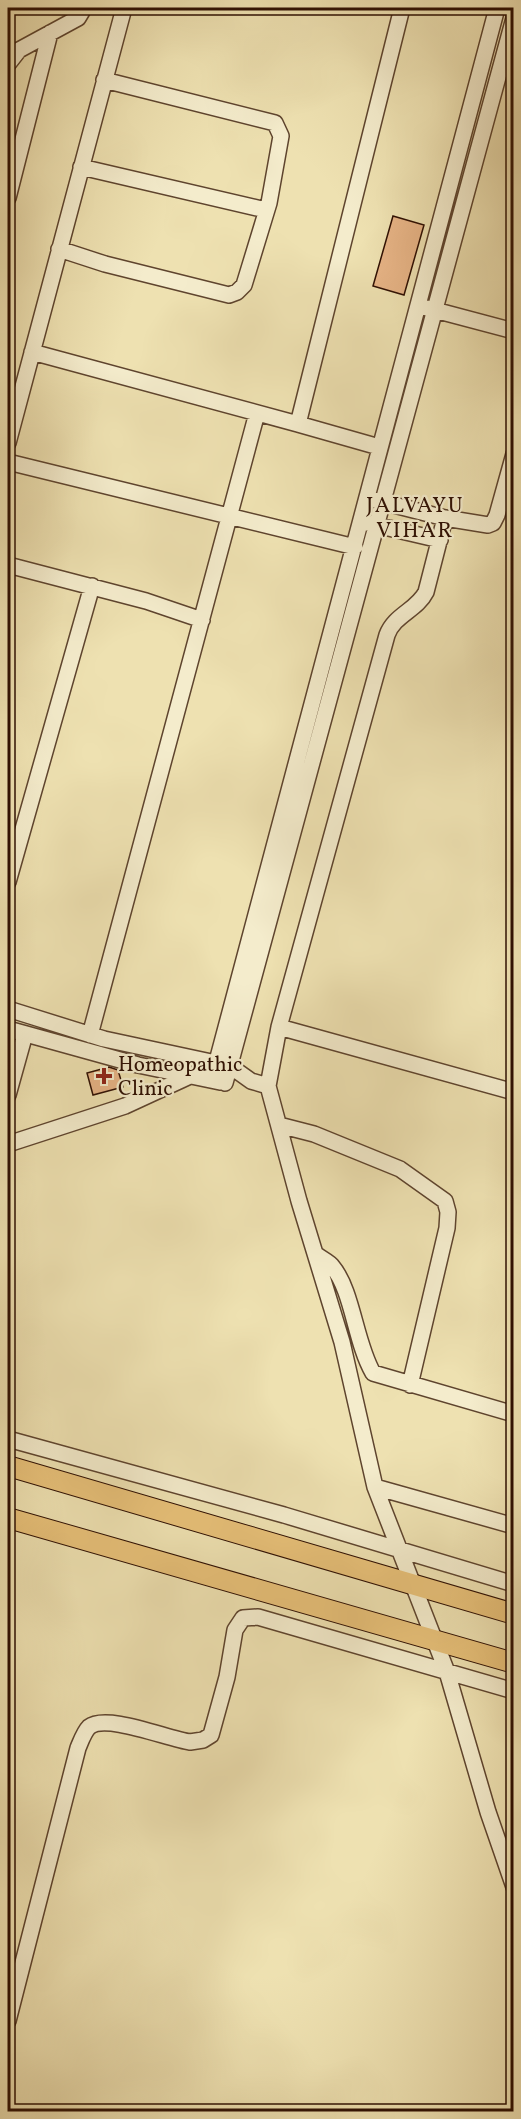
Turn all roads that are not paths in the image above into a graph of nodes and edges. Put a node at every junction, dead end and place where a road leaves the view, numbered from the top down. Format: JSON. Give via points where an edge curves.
{"nodes":[{"id":1,"x":84,"y":8,"type":"edge"},
{"id":2,"x":124,"y":8,"type":"edge"},
{"id":3,"x":402,"y":8,"type":"edge"},
{"id":4,"x":497,"y":8,"type":"edge"},
{"id":5,"x":513,"y":18,"type":"edge"},
{"id":6,"x":50,"y":33,"type":"junction"},
{"id":7,"x":8,"y":64,"type":"edge"},
{"id":8,"x":104,"y":80,"type":"junction"},
{"id":9,"x":81,"y":167,"type":"junction"},
{"id":10,"x":8,"y":198,"type":"edge"},
{"id":11,"x":267,"y":210,"type":"junction"},
{"id":12,"x":59,"y":249,"type":"junction"},
{"id":13,"x":418,"y":305,"type":"junction"},
{"id":14,"x":434,"y":310,"type":"junction"},
{"id":15,"x":513,"y":331,"type":"edge"},
{"id":16,"x":32,"y":352,"type":"junction"},
{"id":17,"x":257,"y":413,"type":"junction"},
{"id":18,"x":298,"y":424,"type":"junction"},
{"id":19,"x":8,"y":443,"type":"edge"},
{"id":20,"x":379,"y":447,"type":"junction"},
{"id":21,"x":513,"y":454,"type":"edge"},
{"id":22,"x":8,"y":462,"type":"edge"},
{"id":23,"x":375,"y":500,"type":"junction"},
{"id":24,"x":230,"y":516,"type":"junction"},
{"id":25,"x":445,"y":518,"type":"junction"},
{"id":26,"x":368,"y":523,"type":"junction"},
{"id":27,"x":440,"y":540,"type":"junction"},
{"id":28,"x":355,"y":547,"type":"junction"},
{"id":29,"x":8,"y":565,"type":"edge"},
{"id":30,"x":92,"y":586,"type":"junction"},
{"id":31,"x":202,"y":620,"type":"junction"},
{"id":32,"x":8,"y":882,"type":"edge"},
{"id":33,"x":8,"y":1009,"type":"edge"},
{"id":34,"x":279,"y":1027,"type":"junction"},
{"id":35,"x":8,"y":1029,"type":"edge"},
{"id":36,"x":25,"y":1034,"type":"junction"},
{"id":37,"x":90,"y":1035,"type":"junction"},
{"id":38,"x":223,"y":1065,"type":"junction"},
{"id":39,"x":190,"y":1076,"type":"junction"},
{"id":40,"x":219,"y":1081,"type":"junction"},
{"id":41,"x":250,"y":1081,"type":"junction"},
{"id":42,"x":268,"y":1086,"type":"junction"},
{"id":43,"x":513,"y":1092,"type":"edge"},
{"id":44,"x":8,"y":1095,"type":"edge"},
{"id":45,"x":279,"y":1125,"type":"junction"},
{"id":46,"x":8,"y":1144,"type":"edge"},
{"id":47,"x":317,"y":1255,"type":"junction"},
{"id":48,"x":410,"y":1385,"type":"junction"},
{"id":49,"x":513,"y":1413,"type":"edge"},
{"id":50,"x":8,"y":1439,"type":"edge"},
{"id":51,"x":8,"y":1466,"type":"edge"},
{"id":52,"x":375,"y":1487,"type":"junction"},
{"id":53,"x":8,"y":1518,"type":"edge"},
{"id":54,"x":513,"y":1526,"type":"edge"},
{"id":55,"x":398,"y":1551,"type":"junction"},
{"id":56,"x":410,"y":1583,"type":"junction"},
{"id":57,"x":513,"y":1584,"type":"edge"},
{"id":58,"x":513,"y":1614,"type":"edge"},
{"id":59,"x":432,"y":1639,"type":"junction"},
{"id":60,"x":513,"y":1663,"type":"edge"},
{"id":61,"x":447,"y":1672,"type":"junction"},
{"id":62,"x":513,"y":1691,"type":"edge"},
{"id":63,"x":513,"y":1887,"type":"edge"},
{"id":64,"x":8,"y":2021,"type":"edge"}],
"edges":[{"from":1,"to":6,"type":"street","via":[[78,18]]},
{"from":2,"to":8,"type":"street"},
{"from":3,"to":18,"type":"street"},
{"from":4,"to":13,"type":"street"},
{"from":5,"to":14,"type":"street"},
{"from":6,"to":7,"type":"street","via":[[19,50]]},
{"from":6,"to":10,"type":"street"},
{"from":8,"to":9,"type":"street"},
{"from":8,"to":11,"type":"street","via":[[275,123],[281,136]]},
{"from":9,"to":11,"type":"street"},
{"from":9,"to":12,"type":"street"},
{"from":11,"to":12,"type":"street","via":[[244,285],[229,295]]},
{"from":12,"to":16,"type":"street"},
{"from":13,"to":14,"type":"street"},
{"from":13,"to":20,"type":"street"},
{"from":14,"to":15,"type":"street"},
{"from":14,"to":23,"type":"street"},
{"from":16,"to":17,"type":"street"},
{"from":16,"to":19,"type":"street"},
{"from":17,"to":18,"type":"street"},
{"from":17,"to":24,"type":"street"},
{"from":18,"to":20,"type":"street"},
{"from":20,"to":23,"type":"street"},
{"from":21,"to":25,"type":"street","via":[[493,523],[481,526]]},
{"from":22,"to":24,"type":"street"},
{"from":23,"to":25,"type":"street"},
{"from":23,"to":26,"type":"street"},
{"from":24,"to":28,"type":"street"},
{"from":24,"to":31,"type":"street"},
{"from":25,"to":27,"type":"street"},
{"from":26,"to":27,"type":"street"},
{"from":26,"to":28,"type":"street"},
{"from":26,"to":38,"type":"street"},
{"from":27,"to":34,"type":"street","via":[[420,603],[395,621],[387,634]]},
{"from":28,"to":38,"type":"street"},
{"from":29,"to":30,"type":"street"},
{"from":30,"to":31,"type":"street"},
{"from":30,"to":32,"type":"street"},
{"from":31,"to":37,"type":"street"},
{"from":33,"to":37,"type":"street"},
{"from":34,"to":42,"type":"street"},
{"from":34,"to":43,"type":"street"},
{"from":35,"to":36,"type":"street"},
{"from":36,"to":39,"type":"street"},
{"from":36,"to":44,"type":"street"},
{"from":37,"to":38,"type":"street"},
{"from":38,"to":40,"type":"street"},
{"from":38,"to":41,"type":"street"},
{"from":39,"to":40,"type":"street"},
{"from":39,"to":46,"type":"street","via":[[125,1106]]},
{"from":40,"to":41,"type":"street"},
{"from":41,"to":42,"type":"street"},
{"from":42,"to":45,"type":"street"},
{"from":45,"to":47,"type":"street"},
{"from":45,"to":48,"type":"street","via":[[314,1134],[399,1169],[445,1201],[447,1228]]},
{"from":47,"to":48,"type":"street","via":[[332,1266],[339,1278],[363,1357],[373,1373]]},
{"from":47,"to":52,"type":"street","via":[[357,1400]]},
{"from":48,"to":49,"type":"street"},
{"from":50,"to":55,"type":"street","via":[[284,1515]]},
{"from":51,"to":56,"type":"main road"},
{"from":52,"to":54,"type":"street"},
{"from":52,"to":55,"type":"street"},
{"from":53,"to":59,"type":"main road"},
{"from":55,"to":56,"type":"street"},
{"from":55,"to":57,"type":"street"},
{"from":56,"to":58,"type":"main road"},
{"from":56,"to":59,"type":"street"},
{"from":59,"to":60,"type":"main road"},
{"from":59,"to":61,"type":"street"},
{"from":61,"to":62,"type":"street"},
{"from":61,"to":63,"type":"street"},
{"from":61,"to":64,"type":"street","via":[[251,1617],[243,1618],[236,1630],[211,1735],[190,1742],[114,1723],[99,1722],[88,1728],[78,1748]]}]}
